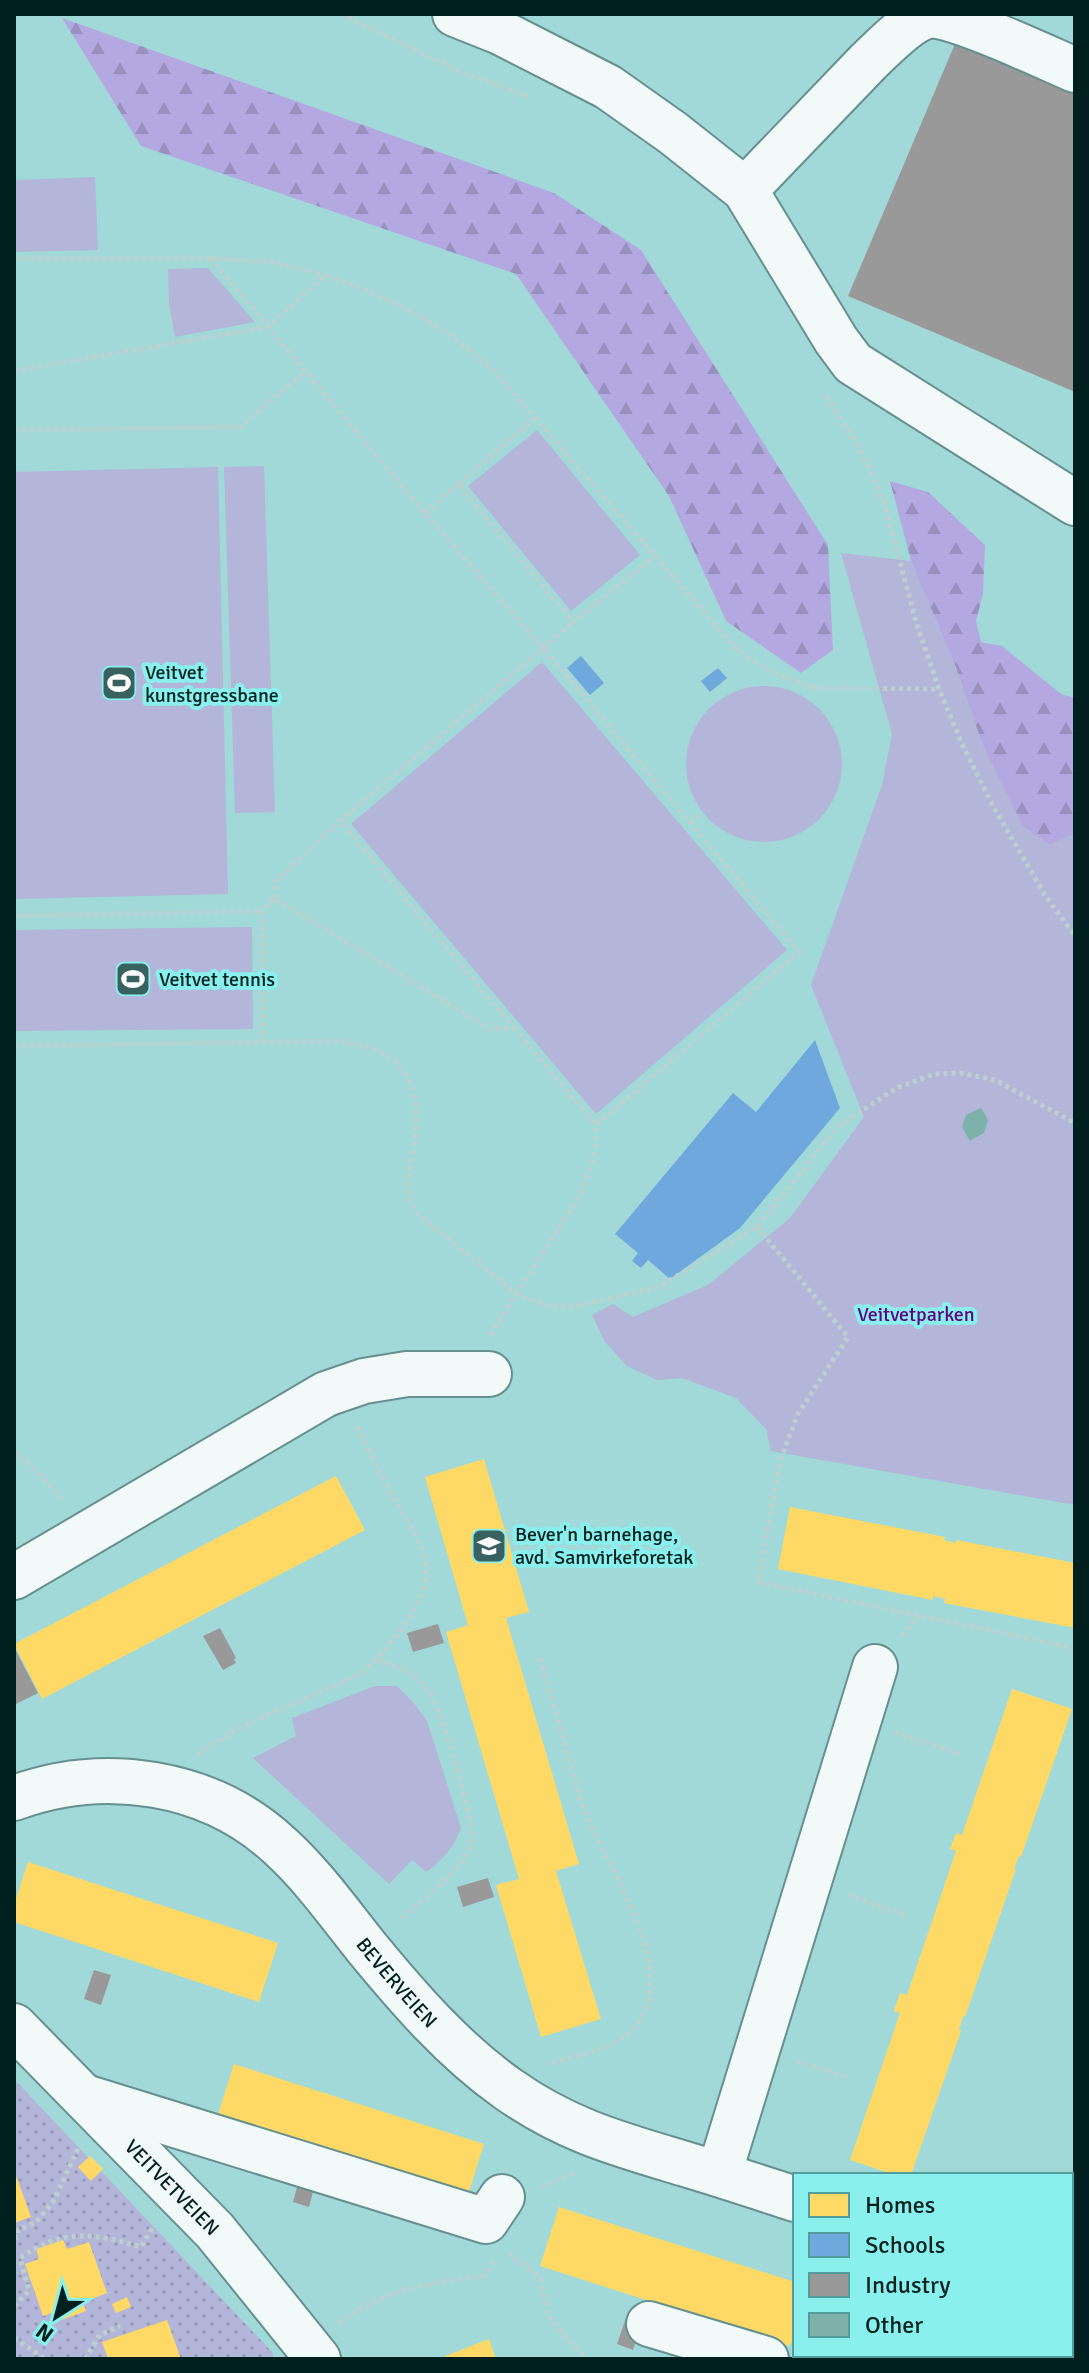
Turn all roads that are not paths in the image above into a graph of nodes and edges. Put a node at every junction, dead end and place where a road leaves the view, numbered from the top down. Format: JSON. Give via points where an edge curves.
{"nodes":[{"id":1,"x":455,"y":14,"type":"edge"},
{"id":2,"x":1075,"y":70,"type":"edge"},
{"id":3,"x":745,"y":190,"type":"junction"},
{"id":4,"x":1075,"y":503,"type":"edge"},
{"id":5,"x":489,"y":1374,"type":"dead end"},
{"id":6,"x":14,"y":1577,"type":"edge"},
{"id":7,"x":875,"y":1667,"type":"dead end"},
{"id":8,"x":17,"y":1791,"type":"edge"},
{"id":9,"x":14,"y":2026,"type":"edge"},
{"id":10,"x":84,"y":2097,"type":"junction"},
{"id":11,"x":719,"y":2174,"type":"junction"},
{"id":12,"x":502,"y":2197,"type":"dead end"},
{"id":13,"x":793,"y":2198,"type":"edge"},
{"id":14,"x":649,"y":2324,"type":"dead end"},
{"id":15,"x":318,"y":2359,"type":"edge"},
{"id":16,"x":766,"y":2359,"type":"edge"}],
"edges":[{"from":1,"to":3,"type":"street","via":[[608,87]]},
{"from":2,"to":3,"type":"street","via":[[977,28],[926,16],[869,61]]},
{"from":3,"to":4,"type":"street","via":[[853,363]]},
{"from":5,"to":6,"type":"street","via":[[407,1374],[326,1394]]},
{"from":7,"to":11,"type":"street"},
{"from":8,"to":11,"type":"street","name":"BEVERVEIEN","via":[[110,1780],[170,1787],[224,1806],[304,1869],[437,2028],[504,2086],[576,2128]]},
{"from":9,"to":10,"type":"street","name":"VEITVETVEIEN"},
{"from":10,"to":12,"type":"street","via":[[486,2221]]},
{"from":10,"to":15,"type":"street","name":"VEITVETVEIEN","via":[[215,2231]]},
{"from":11,"to":13,"type":"street","name":"BEVERVEIEN"},
{"from":14,"to":16,"type":"street"}]}
